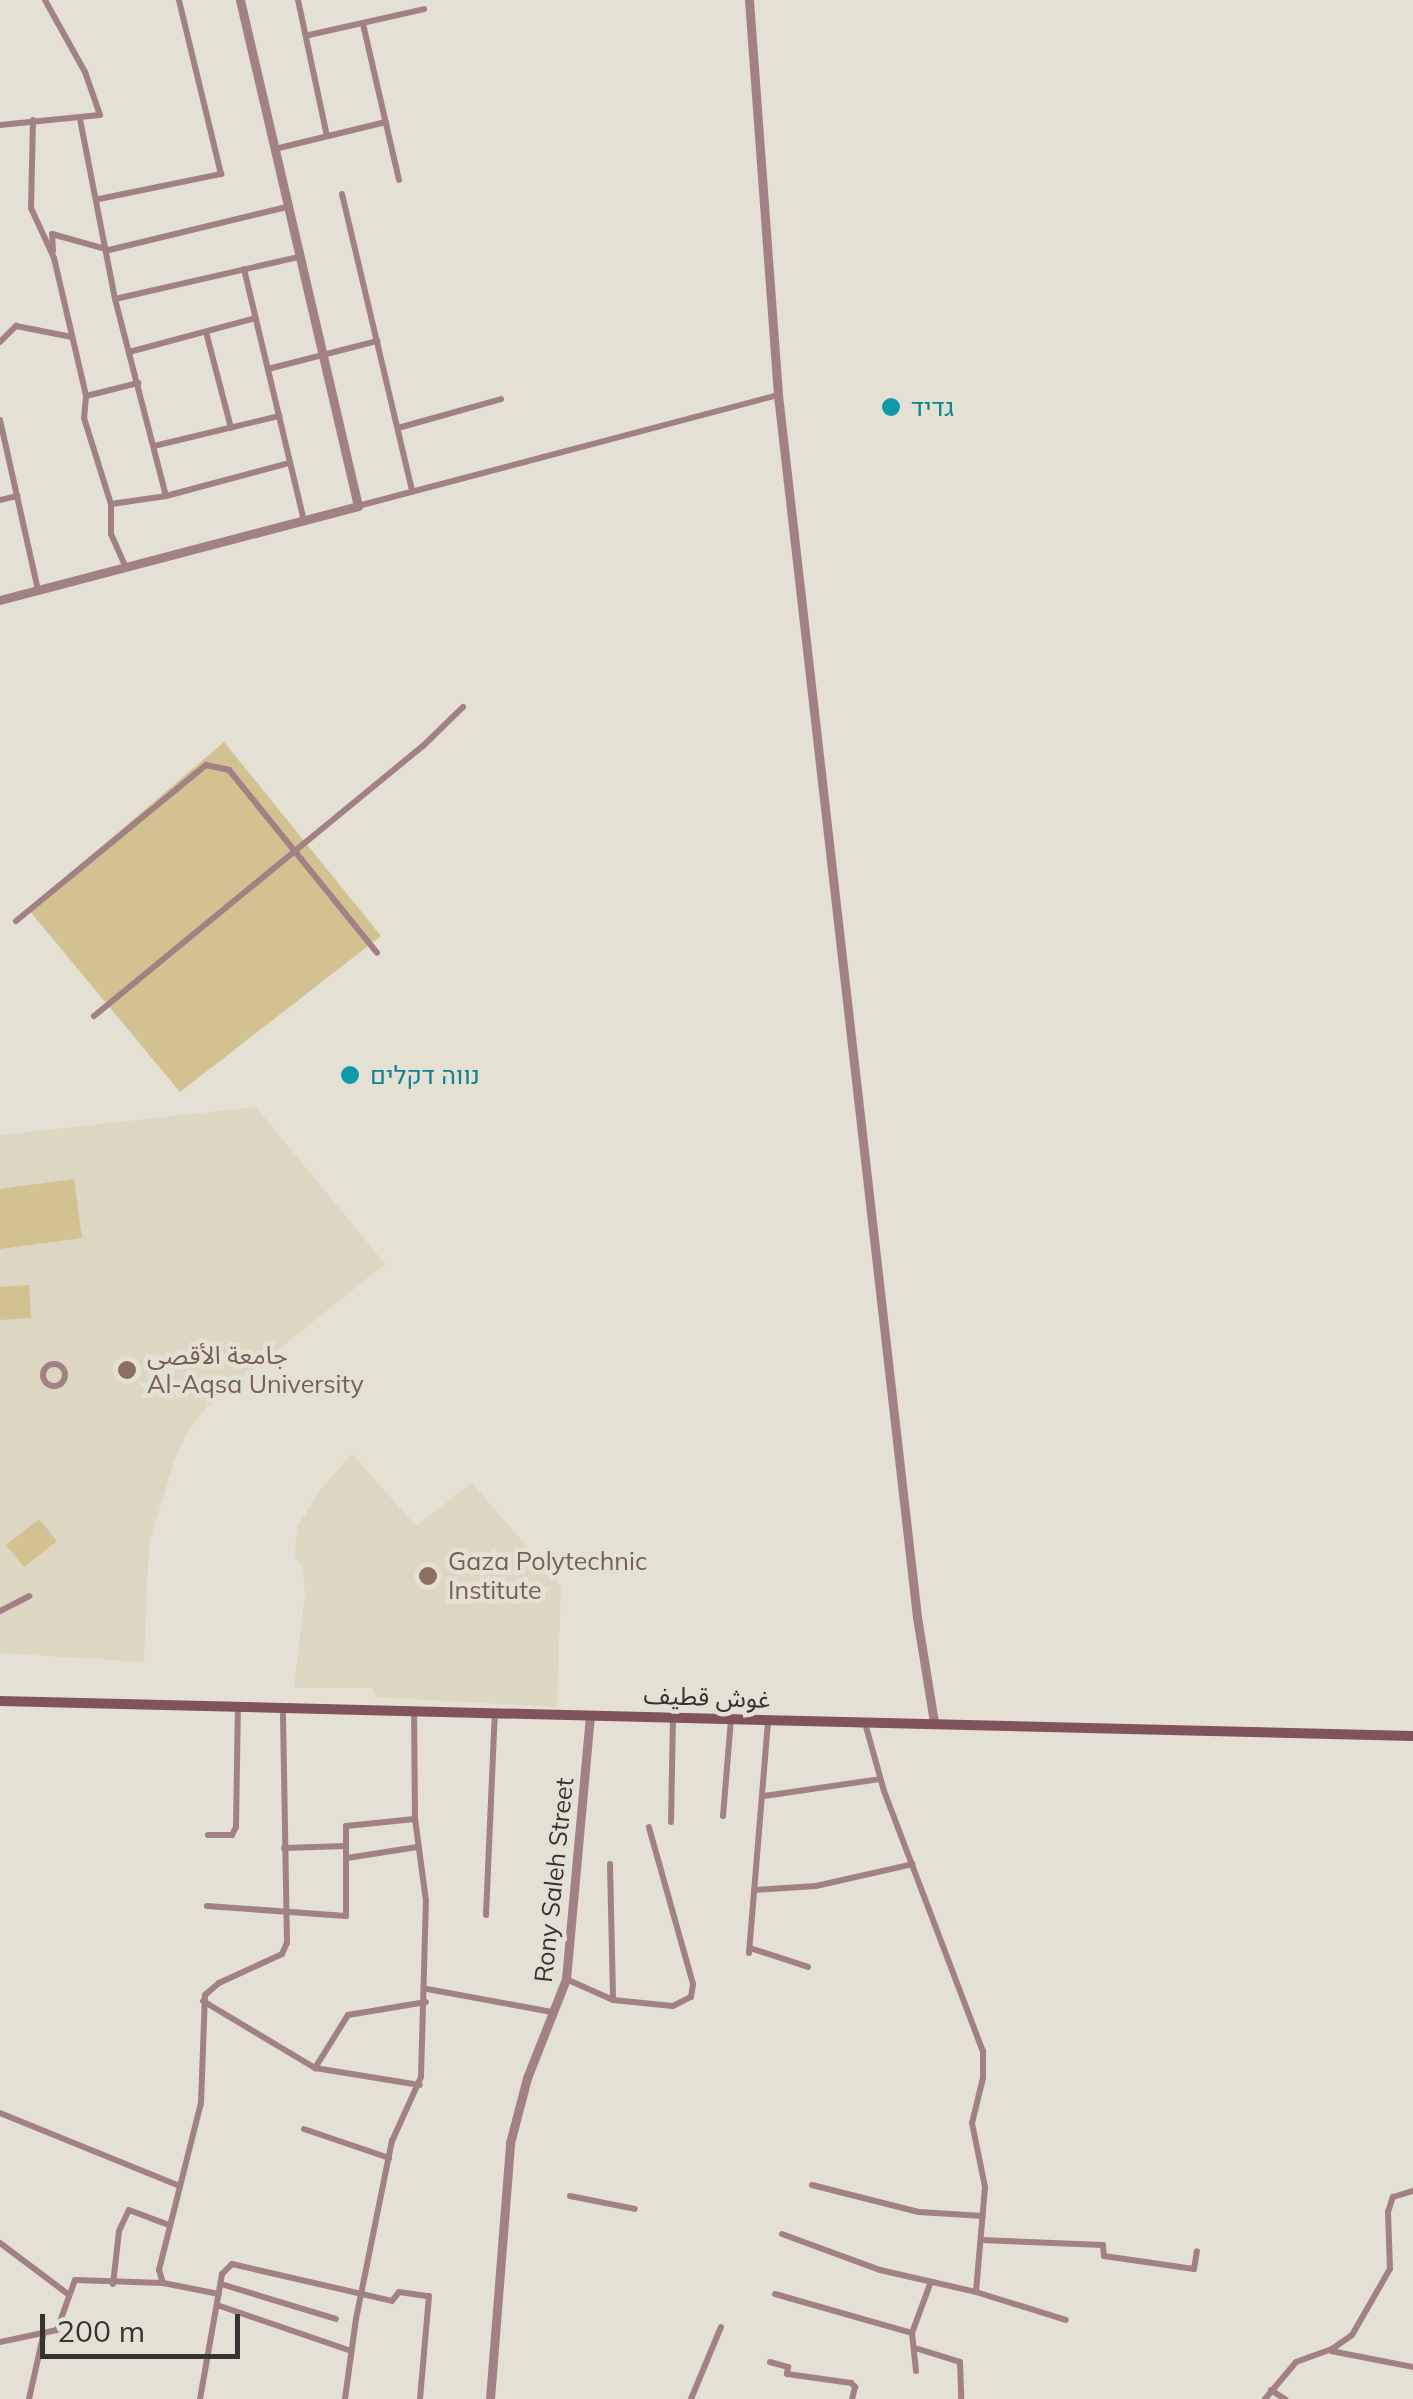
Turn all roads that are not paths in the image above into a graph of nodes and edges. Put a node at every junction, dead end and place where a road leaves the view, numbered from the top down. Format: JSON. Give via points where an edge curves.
{"nodes":[{"id":1,"x":45,"y":0,"type":"edge"},
{"id":2,"x":179,"y":0,"type":"edge"},
{"id":3,"x":240,"y":0,"type":"edge"},
{"id":4,"x":298,"y":0,"type":"edge"},
{"id":5,"x":750,"y":0,"type":"edge"},
{"id":6,"x":424,"y":9,"type":"dead end"},
{"id":7,"x":363,"y":24,"type":"junction"},
{"id":8,"x":309,"y":35,"type":"junction"},
{"id":9,"x":80,"y":119,"type":"junction"},
{"id":10,"x":33,"y":120,"type":"junction"},
{"id":11,"x":386,"y":122,"type":"junction"},
{"id":12,"x":0,"y":126,"type":"edge"},
{"id":13,"x":327,"y":136,"type":"junction"},
{"id":14,"x":274,"y":149,"type":"junction"},
{"id":15,"x":399,"y":180,"type":"dead end"},
{"id":16,"x":342,"y":194,"type":"dead end"},
{"id":17,"x":99,"y":199,"type":"junction"},
{"id":18,"x":287,"y":207,"type":"junction"},
{"id":19,"x":108,"y":250,"type":"junction"},
{"id":20,"x":299,"y":257,"type":"junction"},
{"id":21,"x":54,"y":258,"type":"junction"},
{"id":22,"x":244,"y":269,"type":"junction"},
{"id":23,"x":116,"y":299,"type":"junction"},
{"id":24,"x":256,"y":318,"type":"junction"},
{"id":25,"x":206,"y":332,"type":"junction"},
{"id":26,"x":72,"y":336,"type":"junction"},
{"id":27,"x":377,"y":341,"type":"junction"},
{"id":28,"x":0,"y":342,"type":"edge"},
{"id":29,"x":128,"y":352,"type":"junction"},
{"id":30,"x":322,"y":355,"type":"junction"},
{"id":31,"x":268,"y":368,"type":"junction"},
{"id":32,"x":138,"y":383,"type":"junction"},
{"id":33,"x":86,"y":396,"type":"junction"},
{"id":34,"x":778,"y":396,"type":"junction"},
{"id":35,"x":501,"y":399,"type":"dead end"},
{"id":36,"x":279,"y":416,"type":"junction"},
{"id":37,"x":0,"y":420,"type":"edge"},
{"id":38,"x":231,"y":428,"type":"junction"},
{"id":39,"x":398,"y":428,"type":"junction"},
{"id":40,"x":3,"y":444,"type":"edge"},
{"id":41,"x":154,"y":446,"type":"junction"},
{"id":42,"x":289,"y":463,"type":"junction"},
{"id":43,"x":412,"y":490,"type":"junction"},
{"id":44,"x":18,"y":496,"type":"junction"},
{"id":45,"x":166,"y":496,"type":"junction"},
{"id":46,"x":0,"y":500,"type":"edge"},
{"id":47,"x":111,"y":504,"type":"junction"},
{"id":48,"x":358,"y":506,"type":"junction"},
{"id":49,"x":304,"y":522,"type":"junction"},
{"id":50,"x":126,"y":567,"type":"junction"},
{"id":51,"x":38,"y":590,"type":"junction"},
{"id":52,"x":0,"y":600,"type":"edge"},
{"id":53,"x":464,"y":707,"type":"dead end"},
{"id":54,"x":295,"y":852,"type":"junction"},
{"id":55,"x":16,"y":920,"type":"dead end"},
{"id":56,"x":377,"y":953,"type":"dead end"},
{"id":57,"x":94,"y":1016,"type":"dead end"},
{"id":58,"x":29,"y":1596,"type":"dead end"},
{"id":59,"x":0,"y":1611,"type":"edge"},
{"id":60,"x":0,"y":1701,"type":"edge"},
{"id":61,"x":238,"y":1705,"type":"junction"},
{"id":62,"x":283,"y":1706,"type":"junction"},
{"id":63,"x":414,"y":1710,"type":"junction"},
{"id":64,"x":495,"y":1712,"type":"junction"},
{"id":65,"x":590,"y":1716,"type":"junction"},
{"id":66,"x":672,"y":1716,"type":"junction"},
{"id":67,"x":731,"y":1718,"type":"junction"},
{"id":68,"x":768,"y":1719,"type":"junction"},
{"id":69,"x":934,"y":1722,"type":"junction"},
{"id":70,"x":864,"y":1723,"type":"junction"},
{"id":71,"x":1413,"y":1736,"type":"edge"},
{"id":72,"x":880,"y":1779,"type":"junction"},
{"id":73,"x":764,"y":1796,"type":"junction"},
{"id":74,"x":723,"y":1816,"type":"dead end"},
{"id":75,"x":415,"y":1819,"type":"junction"},
{"id":76,"x":671,"y":1822,"type":"dead end"},
{"id":77,"x":649,"y":1827,"type":"dead end"},
{"id":78,"x":208,"y":1835,"type":"dead end"},
{"id":79,"x":345,"y":1846,"type":"junction"},
{"id":80,"x":418,"y":1846,"type":"junction"},
{"id":81,"x":284,"y":1848,"type":"junction"},
{"id":82,"x":347,"y":1858,"type":"junction"},
{"id":83,"x":610,"y":1864,"type":"dead end"},
{"id":84,"x":913,"y":1864,"type":"junction"},
{"id":85,"x":754,"y":1890,"type":"junction"},
{"id":86,"x":207,"y":1906,"type":"dead end"},
{"id":87,"x":287,"y":1912,"type":"junction"},
{"id":88,"x":486,"y":1915,"type":"dead end"},
{"id":89,"x":808,"y":1968,"type":"dead end"},
{"id":90,"x":566,"y":1979,"type":"junction"},
{"id":91,"x":427,"y":1988,"type":"junction"},
{"id":92,"x":613,"y":2000,"type":"junction"},
{"id":93,"x":203,"y":2001,"type":"junction"},
{"id":94,"x":426,"y":2002,"type":"junction"},
{"id":95,"x":554,"y":2012,"type":"junction"},
{"id":96,"x":315,"y":2068,"type":"junction"},
{"id":97,"x":420,"y":2085,"type":"junction"},
{"id":98,"x":0,"y":2113,"type":"edge"},
{"id":99,"x":304,"y":2129,"type":"dead end"},
{"id":100,"x":389,"y":2158,"type":"junction"},
{"id":101,"x":812,"y":2185,"type":"dead end"},
{"id":102,"x":180,"y":2186,"type":"junction"},
{"id":103,"x":1413,"y":2192,"type":"edge"},
{"id":104,"x":570,"y":2196,"type":"dead end"},
{"id":105,"x":635,"y":2210,"type":"dead end"},
{"id":106,"x":983,"y":2216,"type":"junction"},
{"id":107,"x":169,"y":2225,"type":"junction"},
{"id":108,"x":782,"y":2234,"type":"dead end"},
{"id":109,"x":981,"y":2240,"type":"junction"},
{"id":110,"x":0,"y":2243,"type":"edge"},
{"id":111,"x":1197,"y":2251,"type":"dead end"},
{"id":112,"x":163,"y":2282,"type":"junction"},
{"id":113,"x":113,"y":2284,"type":"junction"},
{"id":114,"x":220,"y":2284,"type":"junction"},
{"id":115,"x":930,"y":2284,"type":"junction"},
{"id":116,"x":976,"y":2292,"type":"junction"},
{"id":117,"x":362,"y":2293,"type":"junction"},
{"id":118,"x":68,"y":2294,"type":"junction"},
{"id":119,"x":218,"y":2294,"type":"junction"},
{"id":120,"x":775,"y":2294,"type":"dead end"},
{"id":121,"x":217,"y":2304,"type":"junction"},
{"id":122,"x":336,"y":2319,"type":"dead end"},
{"id":123,"x":1066,"y":2320,"type":"dead end"},
{"id":124,"x":721,"y":2327,"type":"dead end"},
{"id":125,"x":44,"y":2332,"type":"junction"},
{"id":126,"x":912,"y":2333,"type":"junction"},
{"id":127,"x":0,"y":2342,"type":"edge"},
{"id":128,"x":915,"y":2348,"type":"junction"},
{"id":129,"x":1326,"y":2351,"type":"junction"},
{"id":130,"x":351,"y":2352,"type":"junction"},
{"id":131,"x":770,"y":2362,"type":"dead end"},
{"id":132,"x":1413,"y":2367,"type":"edge"},
{"id":133,"x":916,"y":2370,"type":"dead end"},
{"id":134,"x":1271,"y":2390,"type":"junction"},
{"id":135,"x":29,"y":2399,"type":"edge"},
{"id":136,"x":200,"y":2399,"type":"edge"},
{"id":137,"x":344,"y":2399,"type":"edge"},
{"id":138,"x":420,"y":2399,"type":"edge"},
{"id":139,"x":490,"y":2399,"type":"edge"},
{"id":140,"x":691,"y":2399,"type":"edge"},
{"id":141,"x":852,"y":2399,"type":"edge"},
{"id":142,"x":961,"y":2399,"type":"edge"},
{"id":143,"x":1265,"y":2399,"type":"edge"},
{"id":144,"x":1285,"y":2399,"type":"edge"}],
"edges":[{"from":1,"to":9,"type":"street","via":[[95,96],[100,115]]},
{"from":2,"to":17,"type":"street","via":[[221,174]]},
{"from":3,"to":14,"type":"street"},
{"from":4,"to":8,"type":"street"},
{"from":5,"to":34,"type":"street"},
{"from":6,"to":7,"type":"street"},
{"from":7,"to":8,"type":"street"},
{"from":7,"to":11,"type":"street"},
{"from":8,"to":13,"type":"street"},
{"from":9,"to":10,"type":"street"},
{"from":9,"to":17,"type":"street"},
{"from":10,"to":12,"type":"street"},
{"from":10,"to":21,"type":"street","via":[[30,208]]},
{"from":11,"to":13,"type":"street"},
{"from":11,"to":15,"type":"street"},
{"from":13,"to":14,"type":"street"},
{"from":14,"to":18,"type":"street"},
{"from":16,"to":27,"type":"street"},
{"from":17,"to":19,"type":"street"},
{"from":18,"to":19,"type":"street"},
{"from":18,"to":20,"type":"street"},
{"from":19,"to":21,"type":"street","via":[[52,234]]},
{"from":19,"to":23,"type":"street"},
{"from":20,"to":22,"type":"street"},
{"from":20,"to":30,"type":"street"},
{"from":21,"to":26,"type":"street"},
{"from":22,"to":23,"type":"street"},
{"from":22,"to":24,"type":"street"},
{"from":23,"to":29,"type":"street"},
{"from":24,"to":25,"type":"street"},
{"from":24,"to":31,"type":"street"},
{"from":25,"to":29,"type":"street"},
{"from":25,"to":38,"type":"street"},
{"from":26,"to":28,"type":"street","via":[[16,326]]},
{"from":26,"to":33,"type":"street"},
{"from":27,"to":30,"type":"street"},
{"from":27,"to":39,"type":"street"},
{"from":29,"to":32,"type":"street"},
{"from":30,"to":31,"type":"street"},
{"from":30,"to":48,"type":"street"},
{"from":31,"to":36,"type":"street"},
{"from":32,"to":33,"type":"street"},
{"from":32,"to":41,"type":"street"},
{"from":33,"to":47,"type":"street","via":[[84,418]]},
{"from":34,"to":43,"type":"street"},
{"from":34,"to":69,"type":"street"},
{"from":35,"to":39,"type":"street"},
{"from":36,"to":38,"type":"street"},
{"from":36,"to":42,"type":"street"},
{"from":37,"to":40,"type":"street"},
{"from":38,"to":41,"type":"street"},
{"from":39,"to":43,"type":"street"},
{"from":40,"to":44,"type":"street"},
{"from":41,"to":45,"type":"street"},
{"from":42,"to":45,"type":"street"},
{"from":42,"to":49,"type":"street"},
{"from":43,"to":48,"type":"street"},
{"from":44,"to":46,"type":"street"},
{"from":44,"to":51,"type":"street"},
{"from":45,"to":47,"type":"street"},
{"from":47,"to":50,"type":"street","via":[[111,534]]},
{"from":48,"to":49,"type":"street"},
{"from":49,"to":50,"type":"street"},
{"from":50,"to":51,"type":"street"},
{"from":51,"to":52,"type":"street"},
{"from":53,"to":54,"type":"street"},
{"from":54,"to":55,"type":"street","via":[[228,770],[206,765]]},
{"from":54,"to":56,"type":"street"},
{"from":54,"to":57,"type":"street"},
{"from":58,"to":59,"type":"street"},
{"from":60,"to":61,"type":"main road","name":"غوش قطيف"},
{"from":61,"to":62,"type":"main road","name":"غوش قطيف"},
{"from":61,"to":78,"type":"street","via":[[236,1827],[232,1835]]},
{"from":62,"to":63,"type":"main road","name":"غوش قطيف"},
{"from":62,"to":81,"type":"street"},
{"from":63,"to":64,"type":"main road","name":"غوش قطيف"},
{"from":63,"to":75,"type":"street"},
{"from":64,"to":65,"type":"main road","name":"غوش قطيف"},
{"from":64,"to":88,"type":"street"},
{"from":65,"to":66,"type":"main road","name":"غوش قطيف"},
{"from":65,"to":90,"type":"street","name":"Rony Saleh Street"},
{"from":66,"to":67,"type":"main road","name":"غوش قطيف"},
{"from":66,"to":76,"type":"street"},
{"from":67,"to":68,"type":"main road","name":"غوش قطيف"},
{"from":67,"to":74,"type":"street"},
{"from":68,"to":70,"type":"main road","name":"غوش قطيف"},
{"from":68,"to":73,"type":"street"},
{"from":69,"to":70,"type":"main road","name":"غوش قطيف"},
{"from":69,"to":71,"type":"main road","name":"غوش قطيف"},
{"from":70,"to":72,"type":"street"},
{"from":72,"to":73,"type":"street"},
{"from":72,"to":84,"type":"street"},
{"from":73,"to":85,"type":"street"},
{"from":75,"to":79,"type":"street","via":[[346,1826]]},
{"from":75,"to":80,"type":"street"},
{"from":77,"to":92,"type":"street","via":[[693,1990],[687,2001],[672,2006]]},
{"from":79,"to":81,"type":"street"},
{"from":79,"to":82,"type":"street"},
{"from":80,"to":82,"type":"street"},
{"from":80,"to":91,"type":"street"},
{"from":81,"to":87,"type":"street"},
{"from":82,"to":87,"type":"street","via":[[346,1916]]},
{"from":83,"to":92,"type":"street"},
{"from":84,"to":85,"type":"street","via":[[816,1886]]},
{"from":84,"to":106,"type":"street","via":[[984,2052],[972,2123]]},
{"from":85,"to":89,"type":"street","via":[[750,1951]]},
{"from":86,"to":87,"type":"street"},
{"from":87,"to":93,"type":"street","via":[[284,1952],[213,1987]]},
{"from":90,"to":92,"type":"street"},
{"from":90,"to":95,"type":"street","name":"Rony Saleh Street"},
{"from":91,"to":94,"type":"street"},
{"from":91,"to":95,"type":"street"},
{"from":93,"to":96,"type":"street"},
{"from":93,"to":102,"type":"street","via":[[200,2102]]},
{"from":94,"to":96,"type":"street","via":[[348,2014]]},
{"from":94,"to":97,"type":"street"},
{"from":95,"to":139,"type":"street","name":"Rony Saleh Street","via":[[514,2121]]},
{"from":96,"to":97,"type":"street"},
{"from":97,"to":100,"type":"street"},
{"from":98,"to":102,"type":"street"},
{"from":99,"to":100,"type":"street"},
{"from":100,"to":117,"type":"street"},
{"from":101,"to":106,"type":"street","via":[[919,2212]]},
{"from":102,"to":107,"type":"street"},
{"from":103,"to":129,"type":"street","via":[[1394,2193],[1389,2205],[1390,2268],[1352,2335]]},
{"from":104,"to":105,"type":"street"},
{"from":106,"to":109,"type":"street"},
{"from":107,"to":112,"type":"street","via":[[159,2270]]},
{"from":107,"to":113,"type":"street","via":[[129,2210],[119,2231]]},
{"from":108,"to":115,"type":"street"},
{"from":109,"to":111,"type":"street","via":[[1103,2245],[1104,2256],[1194,2270]]},
{"from":109,"to":116,"type":"street"},
{"from":110,"to":118,"type":"street"},
{"from":112,"to":113,"type":"street"},
{"from":112,"to":119,"type":"street"},
{"from":113,"to":118,"type":"street","via":[[74,2280]]},
{"from":114,"to":117,"type":"street","via":[[232,2264]]},
{"from":114,"to":119,"type":"street"},
{"from":114,"to":122,"type":"street"},
{"from":115,"to":116,"type":"street"},
{"from":115,"to":126,"type":"street"},
{"from":116,"to":123,"type":"street"},
{"from":117,"to":130,"type":"street"},
{"from":117,"to":138,"type":"street","via":[[392,2301],[404,2292],[432,2300]]},
{"from":118,"to":125,"type":"street","via":[[60,2327]]},
{"from":119,"to":121,"type":"street"},
{"from":120,"to":126,"type":"street"},
{"from":121,"to":130,"type":"street"},
{"from":121,"to":136,"type":"street"},
{"from":124,"to":140,"type":"street"},
{"from":125,"to":127,"type":"street"},
{"from":125,"to":135,"type":"street"},
{"from":126,"to":128,"type":"street"},
{"from":128,"to":133,"type":"street"},
{"from":128,"to":142,"type":"street","via":[[960,2362]]},
{"from":129,"to":132,"type":"street"},
{"from":129,"to":134,"type":"street","via":[[1296,2362]]},
{"from":130,"to":137,"type":"street"},
{"from":131,"to":141,"type":"street","via":[[788,2367],[787,2374],[851,2383]]},
{"from":134,"to":143,"type":"street"},
{"from":134,"to":144,"type":"street"}]}
